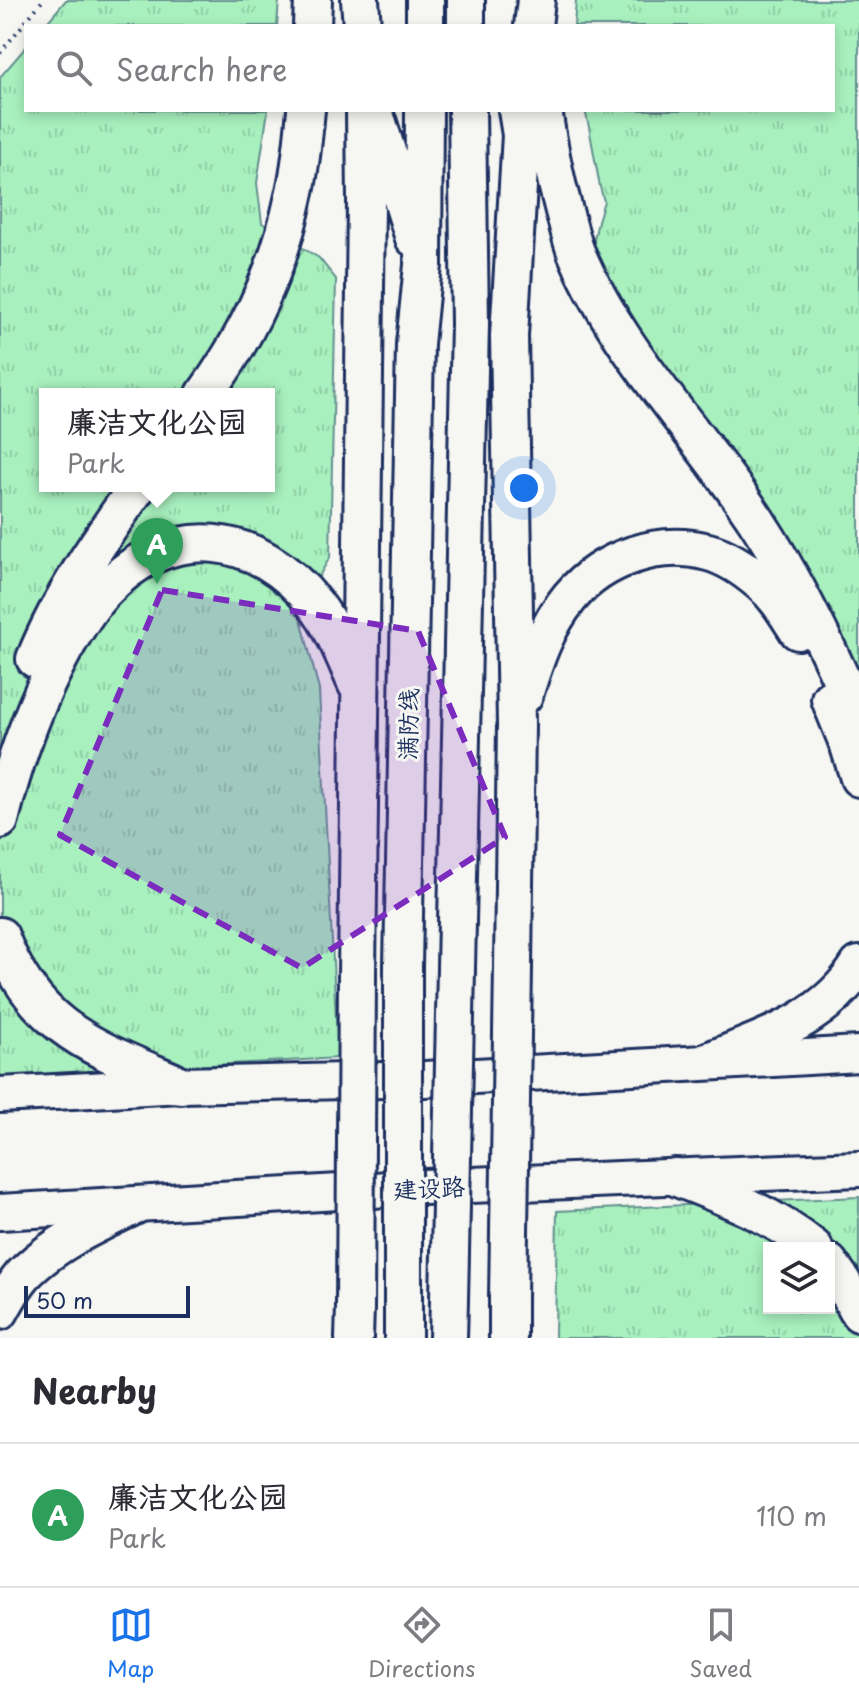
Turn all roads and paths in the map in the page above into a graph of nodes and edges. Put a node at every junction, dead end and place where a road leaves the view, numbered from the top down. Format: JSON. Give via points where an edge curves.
{"nodes":[{"id":1,"x":43,"y":0,"type":"edge"},
{"id":2,"x":313,"y":0,"type":"edge"},
{"id":3,"x":360,"y":0,"type":"edge"},
{"id":4,"x":425,"y":0,"type":"edge"},
{"id":5,"x":466,"y":0,"type":"edge"},
{"id":6,"x":536,"y":0,"type":"edge"},
{"id":7,"x":312,"y":24,"type":"edge"},
{"id":8,"x":362,"y":24,"type":"edge"},
{"id":9,"x":425,"y":24,"type":"edge"},
{"id":10,"x":466,"y":24,"type":"edge"},
{"id":11,"x":533,"y":24,"type":"edge"},
{"id":12,"x":0,"y":53,"type":"edge"},
{"id":13,"x":306,"y":112,"type":"edge"},
{"id":14,"x":365,"y":112,"type":"edge"},
{"id":15,"x":375,"y":112,"type":"edge"},
{"id":16,"x":424,"y":112,"type":"edge"},
{"id":17,"x":467,"y":112,"type":"edge"},
{"id":18,"x":513,"y":112,"type":"edge"},
{"id":19,"x":515,"y":112,"type":"edge"},
{"id":20,"x":543,"y":112,"type":"edge"},
{"id":21,"x":423,"y":265,"type":"junction"},
{"id":22,"x":470,"y":324,"type":"junction"},
{"id":23,"x":209,"y":388,"type":"edge"},
{"id":24,"x":134,"y":492,"type":"edge"},
{"id":25,"x":361,"y":694,"type":"junction"},
{"id":26,"x":859,"y":720,"type":"edge"},
{"id":27,"x":516,"y":724,"type":"junction"},
{"id":28,"x":0,"y":750,"type":"edge"},
{"id":29,"x":859,"y":778,"type":"edge"},
{"id":30,"x":0,"y":820,"type":"edge"},
{"id":31,"x":0,"y":936,"type":"edge"},
{"id":32,"x":859,"y":965,"type":"edge"},
{"id":33,"x":859,"y":1054,"type":"edge"},
{"id":34,"x":708,"y":1061,"type":"junction"},
{"id":35,"x":181,"y":1085,"type":"junction"},
{"id":36,"x":0,"y":1095,"type":"edge"},
{"id":37,"x":859,"y":1169,"type":"edge"},
{"id":38,"x":675,"y":1177,"type":"junction"},
{"id":39,"x":134,"y":1206,"type":"junction"},
{"id":40,"x":0,"y":1212,"type":"edge"},
{"id":41,"x":807,"y":1242,"type":"edge"},
{"id":42,"x":835,"y":1271,"type":"edge"},
{"id":43,"x":0,"y":1311,"type":"edge"},
{"id":44,"x":859,"y":1313,"type":"edge"},
{"id":45,"x":354,"y":1323,"type":"edge"},
{"id":46,"x":403,"y":1338,"type":"edge"},
{"id":47,"x":448,"y":1338,"type":"edge"},
{"id":48,"x":508,"y":1338,"type":"edge"}],
"edges":[{"from":1,"to":12,"type":"path"},
{"from":2,"to":7,"type":"highway"},
{"from":3,"to":8,"type":"highway"},
{"from":4,"to":9,"type":"highway"},
{"from":5,"to":10,"type":"highway"},
{"from":6,"to":11,"type":"highway"},
{"from":13,"to":23,"type":"highway","via":[[295,193],[275,265],[257,308]]},
{"from":14,"to":25,"type":"highway"},
{"from":15,"to":21,"type":"highway"},
{"from":16,"to":21,"type":"highway","name":"满防线"},
{"from":17,"to":22,"type":"highway"},
{"from":18,"to":22,"type":"highway","via":[[483,185]]},
{"from":19,"to":27,"type":"highway","via":[[521,135],[509,336]]},
{"from":20,"to":26,"type":"highway","via":[[571,239],[594,289],[638,360],[773,546]]},
{"from":21,"to":46,"type":"highway","name":"满防线","bridge":true,"via":[[415,344],[403,967]]},
{"from":22,"to":47,"type":"highway","bridge":true},
{"from":24,"to":28,"type":"highway","via":[[45,635]]},
{"from":25,"to":30,"type":"highway","via":[[316,605],[295,582],[246,550],[216,543],[161,551],[105,589],[82,619],[35,708]]},
{"from":25,"to":45,"type":"highway","bridge":true},
{"from":27,"to":29,"type":"highway","via":[[543,639],[587,580],[639,552],[706,552],[762,583],[786,611],[831,703]]},
{"from":27,"to":48,"type":"highway","bridge":true},
{"from":31,"to":35,"type":"highway","via":[[21,982],[47,1014],[84,1042]]},
{"from":32,"to":34,"type":"highway","via":[[835,996],[792,1027]]},
{"from":33,"to":34,"type":"main road"},
{"from":34,"to":35,"type":"main road","via":[[425,1079]]},
{"from":35,"to":36,"type":"main road"},
{"from":37,"to":38,"type":"main road","name":"建设路"},
{"from":38,"to":39,"type":"main road","name":"建设路"},
{"from":38,"to":41,"type":"highway","via":[[758,1211]]},
{"from":39,"to":40,"type":"main road","name":"建设路"},
{"from":39,"to":43,"type":"highway","via":[[74,1235],[28,1270]]},
{"from":42,"to":44,"type":"highway"}]}
